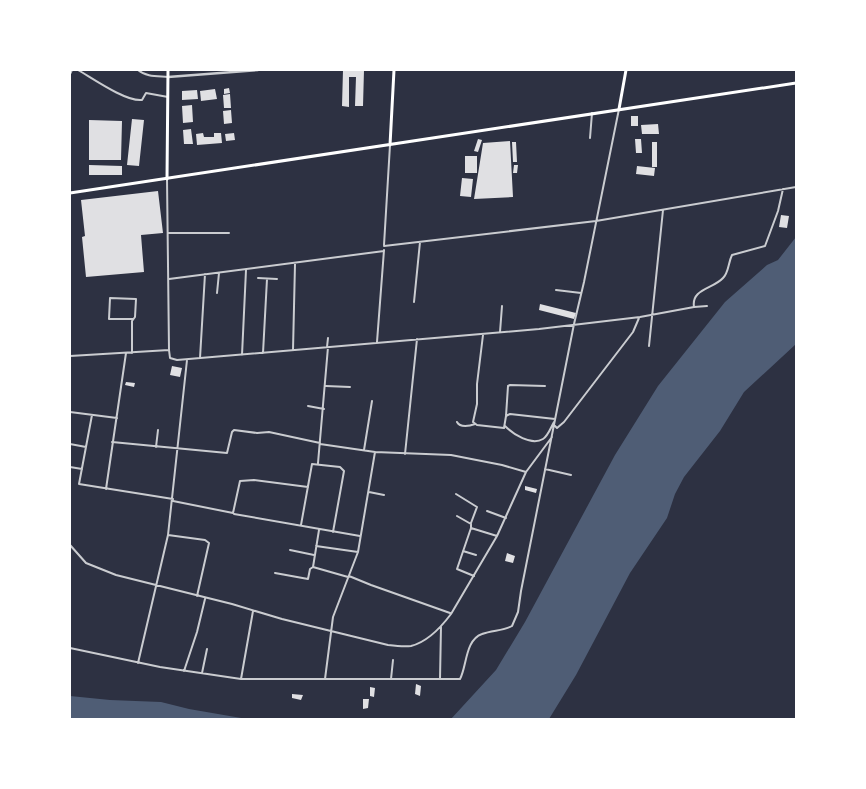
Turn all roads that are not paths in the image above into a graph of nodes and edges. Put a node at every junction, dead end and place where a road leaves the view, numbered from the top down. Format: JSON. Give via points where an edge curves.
{"nodes":[{"id":1,"x":72,"y":70,"type":"edge"},
{"id":2,"x":78,"y":70,"type":"edge"},
{"id":3,"x":138,"y":70,"type":"edge"},
{"id":4,"x":168,"y":70,"type":"edge"},
{"id":5,"x":258,"y":70,"type":"edge"},
{"id":6,"x":394,"y":70,"type":"edge"},
{"id":7,"x":626,"y":70,"type":"edge"},
{"id":8,"x":219,"y":71,"type":"edge"},
{"id":9,"x":70,"y":74,"type":"edge"},
{"id":10,"x":168,"y":77,"type":"junction"},
{"id":11,"x":796,"y":83,"type":"edge"},
{"id":12,"x":168,"y":97,"type":"junction"},
{"id":13,"x":619,"y":109,"type":"junction"},
{"id":14,"x":592,"y":113,"type":"junction"},
{"id":15,"x":590,"y":138,"type":"dead end"},
{"id":16,"x":390,"y":144,"type":"junction"},
{"id":17,"x":167,"y":179,"type":"junction"},
{"id":18,"x":796,"y":186,"type":"edge"},
{"id":19,"x":783,"y":189,"type":"junction"},
{"id":20,"x":70,"y":193,"type":"edge"},
{"id":21,"x":663,"y":210,"type":"junction"},
{"id":22,"x":596,"y":221,"type":"junction"},
{"id":23,"x":168,"y":233,"type":"junction"},
{"id":24,"x":229,"y":234,"type":"dead end"},
{"id":25,"x":420,"y":242,"type":"junction"},
{"id":26,"x":384,"y":246,"type":"junction"},
{"id":27,"x":384,"y":251,"type":"junction"},
{"id":28,"x":295,"y":264,"type":"junction"},
{"id":29,"x":246,"y":270,"type":"junction"},
{"id":30,"x":219,"y":273,"type":"junction"},
{"id":31,"x":205,"y":274,"type":"junction"},
{"id":32,"x":258,"y":278,"type":"dead end"},
{"id":33,"x":267,"y":278,"type":"junction"},
{"id":34,"x":169,"y":279,"type":"junction"},
{"id":35,"x":277,"y":279,"type":"dead end"},
{"id":36,"x":556,"y":290,"type":"dead end"},
{"id":37,"x":218,"y":293,"type":"dead end"},
{"id":38,"x":582,"y":293,"type":"junction"},
{"id":39,"x":414,"y":302,"type":"dead end"},
{"id":40,"x":502,"y":306,"type":"dead end"},
{"id":41,"x":707,"y":306,"type":"dead end"},
{"id":42,"x":694,"y":307,"type":"junction"},
{"id":43,"x":652,"y":314,"type":"junction"},
{"id":44,"x":640,"y":317,"type":"junction"},
{"id":45,"x":134,"y":319,"type":"junction"},
{"id":46,"x":574,"y":324,"type":"junction"},
{"id":47,"x":500,"y":332,"type":"junction"},
{"id":48,"x":483,"y":334,"type":"junction"},
{"id":49,"x":328,"y":338,"type":"dead end"},
{"id":50,"x":417,"y":339,"type":"junction"},
{"id":51,"x":377,"y":342,"type":"junction"},
{"id":52,"x":649,"y":346,"type":"dead end"},
{"id":53,"x":328,"y":347,"type":"junction"},
{"id":54,"x":169,"y":350,"type":"junction"},
{"id":55,"x":293,"y":350,"type":"junction"},
{"id":56,"x":126,"y":353,"type":"junction"},
{"id":57,"x":132,"y":353,"type":"junction"},
{"id":58,"x":263,"y":353,"type":"junction"},
{"id":59,"x":242,"y":355,"type":"junction"},
{"id":60,"x":70,"y":356,"type":"edge"},
{"id":61,"x":200,"y":358,"type":"junction"},
{"id":62,"x":187,"y":360,"type":"junction"},
{"id":63,"x":326,"y":386,"type":"junction"},
{"id":64,"x":545,"y":386,"type":"dead end"},
{"id":65,"x":350,"y":387,"type":"dead end"},
{"id":66,"x":372,"y":401,"type":"dead end"},
{"id":67,"x":308,"y":406,"type":"dead end"},
{"id":68,"x":324,"y":409,"type":"junction"},
{"id":69,"x":70,"y":412,"type":"edge"},
{"id":70,"x":92,"y":415,"type":"junction"},
{"id":71,"x":506,"y":416,"type":"junction"},
{"id":72,"x":116,"y":418,"type":"junction"},
{"id":73,"x":555,"y":420,"type":"junction"},
{"id":74,"x":457,"y":422,"type":"dead end"},
{"id":75,"x":475,"y":424,"type":"junction"},
{"id":76,"x":554,"y":425,"type":"junction"},
{"id":77,"x":505,"y":426,"type":"junction"},
{"id":78,"x":158,"y":430,"type":"dead end"},
{"id":79,"x":552,"y":436,"type":"junction"},
{"id":80,"x":112,"y":442,"type":"junction"},
{"id":81,"x":70,"y":444,"type":"edge"},
{"id":82,"x":320,"y":444,"type":"junction"},
{"id":83,"x":156,"y":447,"type":"junction"},
{"id":84,"x":86,"y":448,"type":"junction"},
{"id":85,"x":179,"y":449,"type":"junction"},
{"id":86,"x":364,"y":450,"type":"junction"},
{"id":87,"x":375,"y":452,"type":"junction"},
{"id":88,"x":405,"y":454,"type":"junction"},
{"id":89,"x":318,"y":464,"type":"junction"},
{"id":90,"x":70,"y":467,"type":"edge"},
{"id":91,"x":545,"y":468,"type":"junction"},
{"id":92,"x":82,"y":469,"type":"junction"},
{"id":93,"x":526,"y":472,"type":"junction"},
{"id":94,"x":571,"y":475,"type":"dead end"},
{"id":95,"x":308,"y":487,"type":"junction"},
{"id":96,"x":106,"y":489,"type":"junction"},
{"id":97,"x":369,"y":492,"type":"junction"},
{"id":98,"x":456,"y":494,"type":"dead end"},
{"id":99,"x":384,"y":495,"type":"dead end"},
{"id":100,"x":173,"y":500,"type":"junction"},
{"id":101,"x":488,"y":511,"type":"dead end"},
{"id":102,"x":233,"y":513,"type":"junction"},
{"id":103,"x":457,"y":516,"type":"dead end"},
{"id":104,"x":506,"y":518,"type":"junction"},
{"id":105,"x":470,"y":524,"type":"junction"},
{"id":106,"x":301,"y":525,"type":"junction"},
{"id":107,"x":471,"y":528,"type":"junction"},
{"id":108,"x":319,"y":530,"type":"junction"},
{"id":109,"x":333,"y":532,"type":"junction"},
{"id":110,"x":168,"y":535,"type":"junction"},
{"id":111,"x":360,"y":536,"type":"junction"},
{"id":112,"x":497,"y":536,"type":"junction"},
{"id":113,"x":70,"y":545,"type":"edge"},
{"id":114,"x":316,"y":546,"type":"junction"},
{"id":115,"x":290,"y":550,"type":"dead end"},
{"id":116,"x":463,"y":551,"type":"junction"},
{"id":117,"x":358,"y":552,"type":"junction"},
{"id":118,"x":314,"y":555,"type":"junction"},
{"id":119,"x":476,"y":556,"type":"dead end"},
{"id":120,"x":313,"y":567,"type":"junction"},
{"id":121,"x":276,"y":573,"type":"dead end"},
{"id":122,"x":349,"y":576,"type":"junction"},
{"id":123,"x":474,"y":576,"type":"junction"},
{"id":124,"x":156,"y":586,"type":"junction"},
{"id":125,"x":197,"y":596,"type":"junction"},
{"id":126,"x":205,"y":598,"type":"junction"},
{"id":127,"x":253,"y":611,"type":"junction"},
{"id":128,"x":451,"y":614,"type":"junction"},
{"id":129,"x":441,"y":625,"type":"junction"},
{"id":130,"x":331,"y":631,"type":"junction"},
{"id":131,"x":70,"y":648,"type":"edge"},
{"id":132,"x":207,"y":649,"type":"dead end"},
{"id":133,"x":393,"y":660,"type":"dead end"},
{"id":134,"x":138,"y":663,"type":"junction"},
{"id":135,"x":184,"y":671,"type":"junction"},
{"id":136,"x":202,"y":674,"type":"junction"},
{"id":137,"x":241,"y":679,"type":"junction"},
{"id":138,"x":325,"y":679,"type":"junction"},
{"id":139,"x":391,"y":679,"type":"junction"},
{"id":140,"x":440,"y":679,"type":"junction"}],
"edges":[{"from":1,"to":9,"type":"street"},
{"from":2,"to":12,"type":"street","via":[[137,100],[142,100],[146,94]]},
{"from":3,"to":10,"type":"street","via":[[151,76]]},
{"from":4,"to":10,"type":"main road"},
{"from":5,"to":8,"type":"street"},
{"from":6,"to":16,"type":"main road"},
{"from":7,"to":13,"type":"main road"},
{"from":8,"to":10,"type":"street"},
{"from":10,"to":12,"type":"main road"},
{"from":11,"to":13,"type":"main road"},
{"from":12,"to":17,"type":"main road"},
{"from":13,"to":14,"type":"main road"},
{"from":13,"to":22,"type":"street"},
{"from":14,"to":15,"type":"street"},
{"from":14,"to":16,"type":"main road"},
{"from":16,"to":17,"type":"main road"},
{"from":16,"to":26,"type":"street"},
{"from":17,"to":20,"type":"main road"},
{"from":17,"to":23,"type":"street"},
{"from":18,"to":19,"type":"street"},
{"from":19,"to":21,"type":"street"},
{"from":19,"to":42,"type":"street","via":[[765,246],[732,255],[725,275],[716,284],[697,293]]},
{"from":21,"to":22,"type":"street"},
{"from":21,"to":43,"type":"street"},
{"from":22,"to":25,"type":"street"},
{"from":22,"to":38,"type":"street"},
{"from":23,"to":24,"type":"street"},
{"from":23,"to":34,"type":"street"},
{"from":25,"to":26,"type":"street"},
{"from":25,"to":39,"type":"street"},
{"from":26,"to":27,"type":"street"},
{"from":27,"to":28,"type":"street"},
{"from":27,"to":51,"type":"street"},
{"from":28,"to":29,"type":"street"},
{"from":28,"to":55,"type":"street"},
{"from":29,"to":30,"type":"street"},
{"from":29,"to":59,"type":"street"},
{"from":30,"to":31,"type":"street"},
{"from":30,"to":37,"type":"street"},
{"from":31,"to":34,"type":"street"},
{"from":31,"to":61,"type":"street"},
{"from":32,"to":33,"type":"street"},
{"from":33,"to":35,"type":"street"},
{"from":33,"to":58,"type":"street"},
{"from":34,"to":54,"type":"street"},
{"from":36,"to":38,"type":"street"},
{"from":38,"to":46,"type":"street"},
{"from":40,"to":47,"type":"street"},
{"from":41,"to":42,"type":"street"},
{"from":42,"to":43,"type":"street"},
{"from":43,"to":44,"type":"street"},
{"from":43,"to":52,"type":"street"},
{"from":44,"to":46,"type":"street"},
{"from":44,"to":76,"type":"street","via":[[633,332],[564,422],[557,428]]},
{"from":45,"to":45,"type":"street","via":[[136,299],[110,298],[109,319]]},
{"from":45,"to":57,"type":"street"},
{"from":46,"to":47,"type":"street"},
{"from":46,"to":73,"type":"street"},
{"from":47,"to":48,"type":"street"},
{"from":48,"to":50,"type":"street"},
{"from":48,"to":75,"type":"street"},
{"from":49,"to":53,"type":"street"},
{"from":50,"to":51,"type":"street"},
{"from":50,"to":88,"type":"street"},
{"from":51,"to":53,"type":"street"},
{"from":53,"to":55,"type":"street"},
{"from":53,"to":63,"type":"street"},
{"from":54,"to":57,"type":"street"},
{"from":54,"to":62,"type":"street","via":[[172,359]]},
{"from":55,"to":58,"type":"street"},
{"from":56,"to":57,"type":"street"},
{"from":56,"to":60,"type":"street"},
{"from":56,"to":72,"type":"street"},
{"from":58,"to":59,"type":"street"},
{"from":59,"to":61,"type":"street"},
{"from":61,"to":62,"type":"street"},
{"from":62,"to":85,"type":"street"},
{"from":63,"to":65,"type":"street"},
{"from":63,"to":68,"type":"street"},
{"from":64,"to":71,"type":"street","via":[[508,386]]},
{"from":66,"to":86,"type":"street"},
{"from":67,"to":68,"type":"street"},
{"from":68,"to":82,"type":"street"},
{"from":69,"to":70,"type":"street"},
{"from":70,"to":72,"type":"street"},
{"from":70,"to":84,"type":"street"},
{"from":71,"to":73,"type":"street","via":[[513,414]]},
{"from":71,"to":77,"type":"street"},
{"from":72,"to":80,"type":"street"},
{"from":73,"to":76,"type":"street"},
{"from":73,"to":77,"type":"street","via":[[540,440],[524,439]]},
{"from":74,"to":75,"type":"street","via":[[469,426]]},
{"from":75,"to":77,"type":"street"},
{"from":76,"to":79,"type":"street"},
{"from":78,"to":83,"type":"street"},
{"from":79,"to":91,"type":"street"},
{"from":79,"to":93,"type":"street"},
{"from":80,"to":83,"type":"street"},
{"from":80,"to":96,"type":"street"},
{"from":81,"to":84,"type":"street"},
{"from":82,"to":85,"type":"street","via":[[269,432],[234,430],[227,453]]},
{"from":82,"to":86,"type":"street"},
{"from":82,"to":89,"type":"street"},
{"from":83,"to":85,"type":"street"},
{"from":84,"to":92,"type":"street"},
{"from":85,"to":100,"type":"street"},
{"from":86,"to":87,"type":"street"},
{"from":87,"to":88,"type":"street"},
{"from":87,"to":97,"type":"street"},
{"from":88,"to":93,"type":"street","via":[[451,455]]},
{"from":89,"to":95,"type":"street","via":[[311,465]]},
{"from":89,"to":109,"type":"street","via":[[340,467],[344,471]]},
{"from":90,"to":92,"type":"street"},
{"from":91,"to":94,"type":"street"},
{"from":91,"to":140,"type":"street","via":[[517,617],[509,628],[479,634],[475,638],[460,679]]},
{"from":92,"to":96,"type":"street","via":[[79,484]]},
{"from":93,"to":104,"type":"street"},
{"from":95,"to":102,"type":"street","via":[[240,481]]},
{"from":95,"to":106,"type":"street"},
{"from":96,"to":100,"type":"street"},
{"from":97,"to":99,"type":"street"},
{"from":97,"to":111,"type":"street"},
{"from":98,"to":105,"type":"street","via":[[477,507]]},
{"from":100,"to":102,"type":"street"},
{"from":100,"to":110,"type":"street"},
{"from":101,"to":104,"type":"street"},
{"from":102,"to":106,"type":"street"},
{"from":103,"to":105,"type":"street"},
{"from":104,"to":112,"type":"street"},
{"from":105,"to":107,"type":"street"},
{"from":106,"to":108,"type":"street"},
{"from":107,"to":112,"type":"street"},
{"from":107,"to":116,"type":"street"},
{"from":108,"to":109,"type":"street"},
{"from":108,"to":114,"type":"street"},
{"from":109,"to":111,"type":"street"},
{"from":110,"to":124,"type":"street"},
{"from":110,"to":125,"type":"street","via":[[209,543]]},
{"from":111,"to":117,"type":"street"},
{"from":112,"to":123,"type":"street"},
{"from":113,"to":124,"type":"street","via":[[92,566]]},
{"from":114,"to":117,"type":"street"},
{"from":114,"to":118,"type":"street"},
{"from":115,"to":118,"type":"street"},
{"from":116,"to":119,"type":"street"},
{"from":116,"to":123,"type":"street","via":[[457,569]]},
{"from":117,"to":122,"type":"street"},
{"from":118,"to":120,"type":"street"},
{"from":120,"to":121,"type":"street","via":[[308,578]]},
{"from":120,"to":122,"type":"street"},
{"from":122,"to":128,"type":"street"},
{"from":122,"to":130,"type":"street"},
{"from":123,"to":128,"type":"street"},
{"from":124,"to":125,"type":"street"},
{"from":124,"to":134,"type":"street"},
{"from":125,"to":126,"type":"street"},
{"from":126,"to":127,"type":"street"},
{"from":126,"to":135,"type":"street"},
{"from":127,"to":130,"type":"street"},
{"from":127,"to":137,"type":"street"},
{"from":128,"to":129,"type":"street"},
{"from":129,"to":130,"type":"street","via":[[426,638],[404,646],[388,646]]},
{"from":129,"to":140,"type":"street"},
{"from":130,"to":138,"type":"street"},
{"from":131,"to":134,"type":"street"},
{"from":132,"to":136,"type":"street"},
{"from":133,"to":139,"type":"street"},
{"from":134,"to":135,"type":"street"},
{"from":135,"to":136,"type":"street"},
{"from":136,"to":137,"type":"street"},
{"from":137,"to":138,"type":"street"},
{"from":138,"to":139,"type":"street"},
{"from":139,"to":140,"type":"street"}]}
